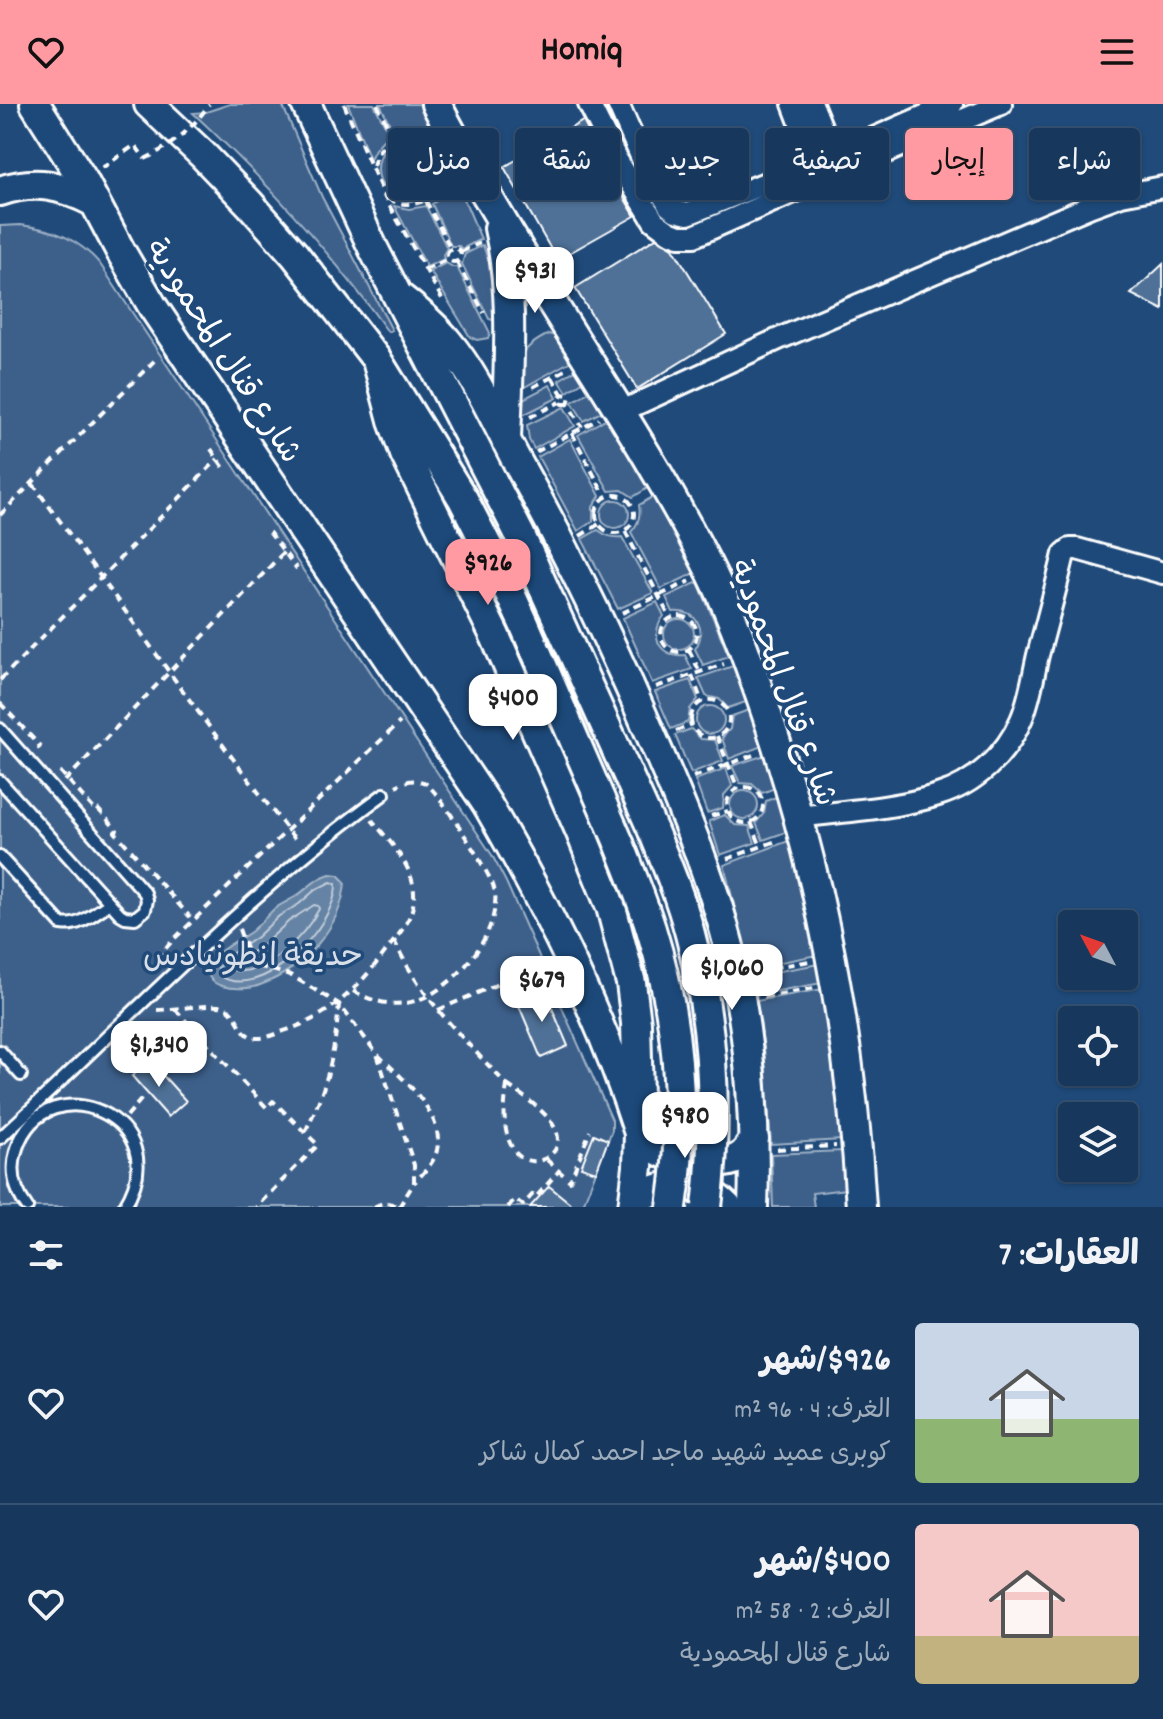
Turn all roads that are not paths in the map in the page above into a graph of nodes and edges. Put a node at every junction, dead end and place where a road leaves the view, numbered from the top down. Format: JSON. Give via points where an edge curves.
{"nodes":[{"id":1,"x":35,"y":104,"type":"edge"},
{"id":2,"x":149,"y":104,"type":"edge"},
{"id":3,"x":306,"y":104,"type":"edge"},
{"id":4,"x":436,"y":104,"type":"edge"},
{"id":5,"x":458,"y":104,"type":"edge"},
{"id":6,"x":589,"y":104,"type":"edge"},
{"id":7,"x":618,"y":104,"type":"edge"},
{"id":8,"x":793,"y":104,"type":"edge"},
{"id":9,"x":812,"y":104,"type":"edge"},
{"id":10,"x":952,"y":104,"type":"edge"},
{"id":11,"x":1001,"y":104,"type":"edge"},
{"id":12,"x":973,"y":109,"type":"edge"},
{"id":13,"x":440,"y":128,"type":"edge"},
{"id":14,"x":447,"y":128,"type":"edge"},
{"id":15,"x":806,"y":128,"type":"edge"},
{"id":16,"x":818,"y":128,"type":"edge"},
{"id":17,"x":889,"y":136,"type":"edge"},
{"id":18,"x":889,"y":143,"type":"edge"},
{"id":19,"x":1163,"y":187,"type":"edge"},
{"id":20,"x":765,"y":189,"type":"edge"},
{"id":21,"x":0,"y":191,"type":"edge"},
{"id":22,"x":88,"y":191,"type":"junction"},
{"id":23,"x":489,"y":200,"type":"joint"},
{"id":24,"x":765,"y":200,"type":"edge"},
{"id":25,"x":688,"y":214,"type":"junction"},
{"id":26,"x":694,"y":236,"type":"junction"},
{"id":27,"x":398,"y":296,"type":"junction"},
{"id":28,"x":377,"y":360,"type":"junction"},
{"id":29,"x":614,"y":413,"type":"junction"},
{"id":30,"x":514,"y":432,"type":"junction"},
{"id":31,"x":1163,"y":573,"type":"edge"},
{"id":32,"x":0,"y":729,"type":"edge"},
{"id":33,"x":0,"y":781,"type":"edge"},
{"id":34,"x":384,"y":794,"type":"road end"},
{"id":35,"x":791,"y":828,"type":"junction"},
{"id":36,"x":0,"y":857,"type":"edge"},
{"id":37,"x":110,"y":903,"type":"junction"},
{"id":38,"x":0,"y":1051,"type":"edge"},
{"id":39,"x":21,"y":1075,"type":"dead end"},
{"id":40,"x":31,"y":1117,"type":"junction"},
{"id":41,"x":639,"y":1133,"type":"junction"},
{"id":42,"x":0,"y":1138,"type":"edge"},
{"id":43,"x":761,"y":1144,"type":"junction"},
{"id":44,"x":634,"y":1204,"type":"edge"},
{"id":45,"x":27,"y":1207,"type":"edge"},
{"id":46,"x":124,"y":1207,"type":"edge"},
{"id":47,"x":672,"y":1207,"type":"edge"},
{"id":48,"x":707,"y":1207,"type":"edge"},
{"id":49,"x":727,"y":1207,"type":"edge"},
{"id":50,"x":753,"y":1207,"type":"edge"},
{"id":51,"x":861,"y":1207,"type":"edge"}],
"edges":[{"from":1,"to":22,"type":"main road","name":"شارع قنال المحمودية"},
{"from":2,"to":28,"type":"main road","via":[[250,204]]},
{"from":3,"to":27,"type":"main road"},
{"from":4,"to":13,"type":"main road","name":"شارع قنال المحمودية"},
{"from":5,"to":14,"type":"main road"},
{"from":6,"to":26,"type":"street","via":[[654,221],[679,236]]},
{"from":7,"to":25,"type":"street","via":[[669,206]]},
{"from":8,"to":15,"type":"street"},
{"from":9,"to":16,"type":"street"},
{"from":10,"to":17,"type":"street"},
{"from":11,"to":12,"type":"street"},
{"from":12,"to":18,"type":"street"},
{"from":19,"to":29,"type":"street","via":[[1091,206]]},
{"from":20,"to":25,"type":"street"},
{"from":21,"to":22,"type":"main road","via":[[17,185]]},
{"from":22,"to":41,"type":"main road","name":"شارع قنال المحمودية","via":[[153,307],[518,857],[611,1052]]},
{"from":23,"to":29,"type":"main road","name":"شارع قنال المحمودية"},
{"from":23,"to":30,"type":"main road","via":[[508,278]]},
{"from":24,"to":26,"type":"street"},
{"from":25,"to":26,"type":"street"},
{"from":27,"to":30,"type":"main road","via":[[454,350]]},
{"from":27,"to":48,"type":"main road","bridge":true,"via":[[520,535],[674,881],[702,987],[710,1042],[714,1129]]},
{"from":28,"to":41,"type":"main road","via":[[405,454],[495,636],[611,907],[636,1023]]},
{"from":28,"to":47,"type":"main road","bridge":true,"via":[[494,559],[651,926],[677,1056],[679,1143]]},
{"from":29,"to":35,"type":"main road","name":"شارع قنال المحمودية","via":[[684,520],[713,577],[760,695]]},
{"from":30,"to":43,"type":"main road","via":[[543,508],[606,635],[706,868],[735,974]]},
{"from":31,"to":35,"type":"street","via":[[1070,549],[1064,554],[1023,717],[989,766],[937,796]]},
{"from":32,"to":37,"type":"lane","via":[[147,900],[145,910],[131,919]]},
{"from":33,"to":37,"type":"lane"},
{"from":34,"to":40,"type":"lane","via":[[258,896]]},
{"from":35,"to":51,"type":"main road","name":"شارع قنال المحمودية","via":[[815,879],[839,1005]]},
{"from":36,"to":37,"type":"lane","via":[[61,924],[71,926]]},
{"from":38,"to":39,"type":"lane"},
{"from":40,"to":42,"type":"lane"},
{"from":40,"to":45,"type":"lane","via":[[13,1167]]},
{"from":40,"to":46,"type":"lane","via":[[71,1105],[98,1109],[120,1123],[138,1164],[137,1180]]},
{"from":41,"to":43,"type":"main road","via":[[671,1157],[717,1163],[730,1162]]},
{"from":41,"to":44,"type":"main road"},
{"from":43,"to":50,"type":"main road"},
{"from":44,"to":49,"type":"main road","via":[[674,1185],[704,1190]]}]}
